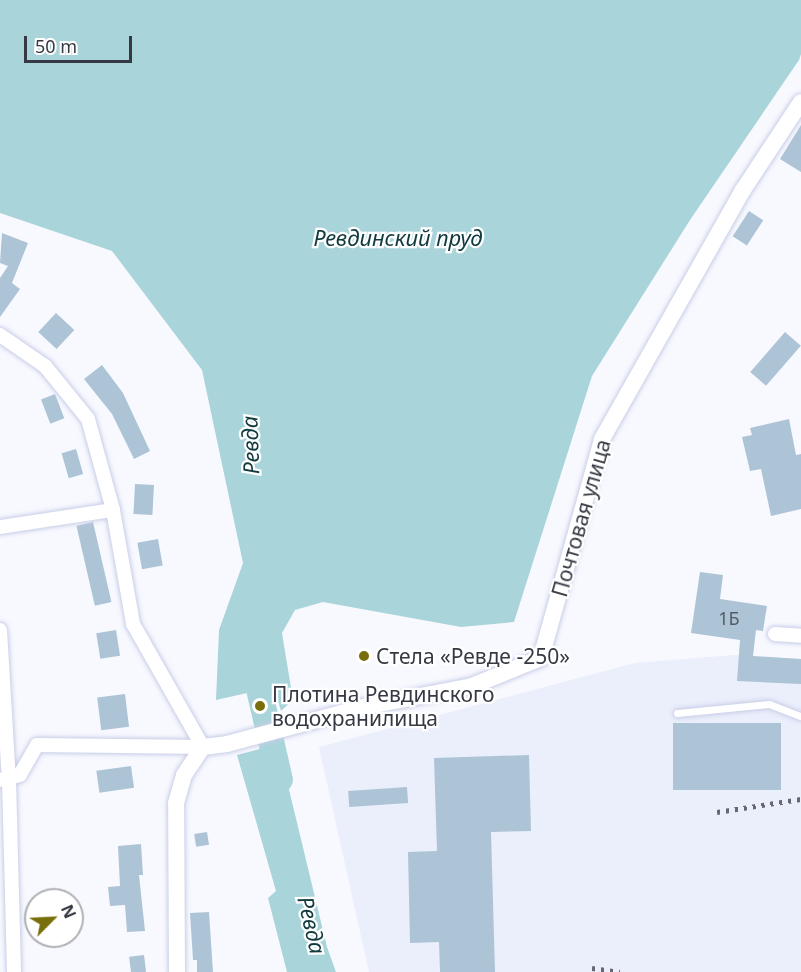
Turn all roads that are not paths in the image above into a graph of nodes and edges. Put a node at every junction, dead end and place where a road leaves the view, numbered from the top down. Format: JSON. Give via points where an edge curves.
{"nodes":[{"id":1,"x":801,"y":102,"type":"edge"},
{"id":2,"x":0,"y":334,"type":"edge"},
{"id":3,"x":113,"y":510,"type":"junction"},
{"id":4,"x":0,"y":526,"type":"edge"},
{"id":5,"x":0,"y":630,"type":"edge"},
{"id":6,"x":775,"y":634,"type":"dead end"},
{"id":7,"x":801,"y":636,"type":"edge"},
{"id":8,"x":677,"y":713,"type":"dead end"},
{"id":9,"x":801,"y":716,"type":"edge"},
{"id":10,"x":203,"y":747,"type":"junction"},
{"id":11,"x":4,"y":780,"type":"edge"},
{"id":12,"x":14,"y":972,"type":"edge"},
{"id":13,"x":177,"y":972,"type":"edge"}],
"edges":[{"from":1,"to":10,"type":"street","name":"Почтовая улица","via":[[743,190],[602,439],[541,657],[472,686],[364,707]]},
{"from":2,"to":3,"type":"street","via":[[45,366],[88,419]]},
{"from":3,"to":4,"type":"street"},
{"from":3,"to":10,"type":"street","via":[[133,624]]},
{"from":5,"to":11,"type":"street"},
{"from":6,"to":7,"type":"street"},
{"from":8,"to":9,"type":"lane","via":[[769,704]]},
{"from":10,"to":11,"type":"street","via":[[37,745],[20,775]]},
{"from":10,"to":13,"type":"street","via":[[184,775],[176,804]]},
{"from":11,"to":12,"type":"street"}]}
